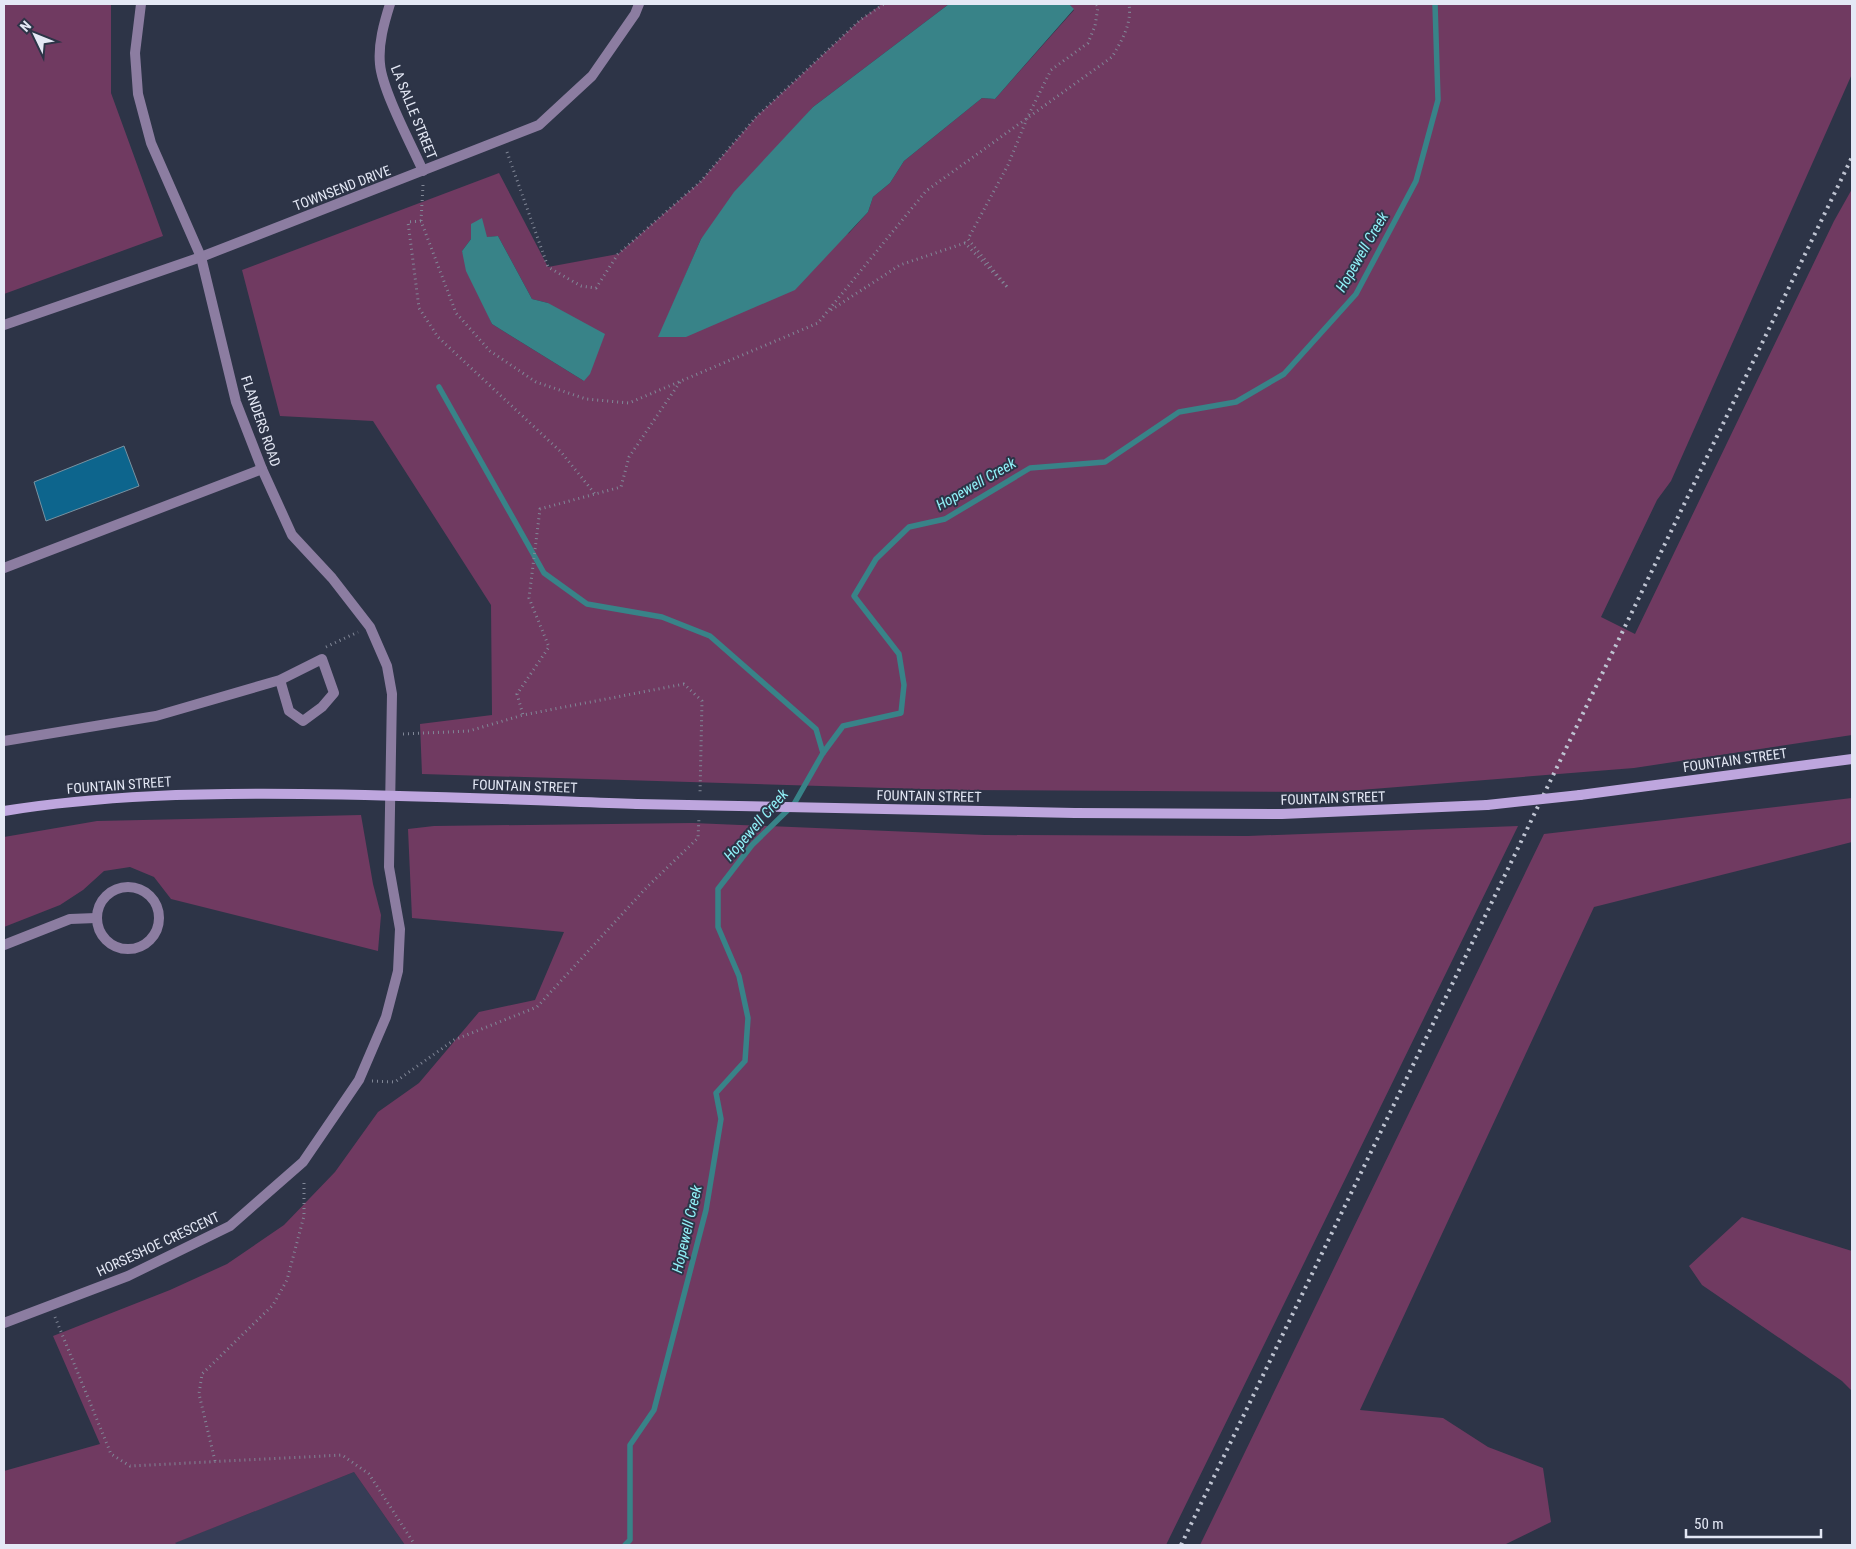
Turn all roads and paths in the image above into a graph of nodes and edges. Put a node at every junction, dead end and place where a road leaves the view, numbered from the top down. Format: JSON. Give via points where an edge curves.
{"nodes":[{"id":1,"x":141,"y":4,"type":"edge"},
{"id":2,"x":390,"y":4,"type":"edge"},
{"id":3,"x":639,"y":4,"type":"edge"},
{"id":4,"x":884,"y":4,"type":"edge"},
{"id":5,"x":1096,"y":4,"type":"edge"},
{"id":6,"x":1129,"y":4,"type":"edge"},
{"id":7,"x":1028,"y":116,"type":"junction"},
{"id":8,"x":503,"y":140,"type":"junction"},
{"id":9,"x":423,"y":171,"type":"junction"},
{"id":10,"x":422,"y":221,"type":"junction"},
{"id":11,"x":968,"y":240,"type":"junction"},
{"id":12,"x":964,"y":243,"type":"junction"},
{"id":13,"x":201,"y":257,"type":"junction"},
{"id":14,"x":828,"y":311,"type":"junction"},
{"id":15,"x":4,"y":325,"type":"edge"},
{"id":16,"x":680,"y":382,"type":"junction"},
{"id":17,"x":262,"y":469,"type":"junction"},
{"id":18,"x":595,"y":494,"type":"junction"},
{"id":19,"x":4,"y":568,"type":"edge"},
{"id":20,"x":370,"y":627,"type":"junction"},
{"id":21,"x":322,"y":660,"type":"junction"},
{"id":22,"x":280,"y":680,"type":"junction"},
{"id":23,"x":523,"y":715,"type":"junction"},
{"id":24,"x":391,"y":734,"type":"junction"},
{"id":25,"x":4,"y":741,"type":"edge"},
{"id":26,"x":1852,"y":759,"type":"edge"},
{"id":27,"x":392,"y":795,"type":"junction"},
{"id":28,"x":699,"y":798,"type":"dead end"},
{"id":29,"x":699,"y":808,"type":"dead end"},
{"id":30,"x":4,"y":811,"type":"edge"},
{"id":31,"x":96,"y":918,"type":"junction"},
{"id":32,"x":4,"y":945,"type":"edge"},
{"id":33,"x":359,"y":1080,"type":"junction"},
{"id":34,"x":303,"y":1162,"type":"junction"},
{"id":35,"x":50,"y":1305,"type":"junction"},
{"id":36,"x":4,"y":1323,"type":"edge"},
{"id":37,"x":215,"y":1461,"type":"junction"},
{"id":38,"x":415,"y":1545,"type":"edge"}],
"edges":[{"from":1,"to":13,"type":"street","name":"FLANDERS ROAD","via":[[134,53],[138,94],[151,142]]},
{"from":2,"to":9,"type":"street","name":"LA SALLE STREET","via":[[382,31],[380,66]]},
{"from":3,"to":8,"type":"street","name":"TOWNSEND DRIVE","via":[[592,76],[539,125]]},
{"from":4,"to":8,"type":"path","via":[[860,20],[756,116],[700,182],[618,254],[596,288],[581,286],[548,267]]},
{"from":5,"to":7,"type":"path","via":[[1096,26],[1088,43],[1051,70]]},
{"from":6,"to":7,"type":"path","via":[[1124,38],[1112,57]]},
{"from":7,"to":11,"type":"path","via":[[1008,166]]},
{"from":7,"to":14,"type":"path","via":[[926,191]]},
{"from":8,"to":9,"type":"street","name":"TOWNSEND DRIVE"},
{"from":9,"to":10,"type":"path"},
{"from":9,"to":13,"type":"street","name":"TOWNSEND DRIVE"},
{"from":10,"to":16,"type":"path","via":[[456,313],[490,350],[536,382],[586,399],[630,403]]},
{"from":10,"to":18,"type":"path","via":[[408,222],[419,308],[438,337],[561,452]]},
{"from":11,"to":12,"type":"path"},
{"from":11,"to":12,"type":"path","via":[[1008,288]]},
{"from":12,"to":14,"type":"path","via":[[900,265]]},
{"from":13,"to":15,"type":"street","name":"TOWNSEND DRIVE"},
{"from":13,"to":17,"type":"street","name":"FLANDERS ROAD","via":[[236,402]]},
{"from":14,"to":16,"type":"path","via":[[818,323]]},
{"from":16,"to":18,"type":"path","via":[[629,457],[620,487]]},
{"from":17,"to":19,"type":"street"},
{"from":17,"to":20,"type":"street","name":"FLANDERS ROAD","via":[[292,535],[332,578]]},
{"from":18,"to":23,"type":"path","via":[[540,509],[529,598],[549,648],[517,694]]},
{"from":20,"to":21,"type":"path","via":[[327,645]]},
{"from":20,"to":24,"type":"street","name":"FLANDERS ROAD","via":[[387,666],[392,694]]},
{"from":21,"to":22,"type":"street"},
{"from":21,"to":22,"type":"street","via":[[334,692],[322,707],[303,721],[289,711]]},
{"from":22,"to":25,"type":"street","via":[[156,716]]},
{"from":23,"to":24,"type":"path","via":[[469,731]]},
{"from":23,"to":28,"type":"path","via":[[684,684],[702,701]]},
{"from":24,"to":27,"type":"street","name":"FLANDERS ROAD"},
{"from":26,"to":27,"type":"main road","name":"FOUNTAIN STREET","bridge":true,"via":[[1487,805],[1282,814],[637,804]]},
{"from":27,"to":30,"type":"main road","name":"FOUNTAIN STREET","via":[[236,793],[102,798]]},
{"from":27,"to":33,"type":"street","name":"HORSESHOE CRESCENT","via":[[389,867],[400,928],[398,971],[386,1018]]},
{"from":29,"to":33,"type":"path","via":[[698,838],[647,887],[537,1007],[454,1040],[395,1082]]},
{"from":31,"to":31,"type":"street","via":[[104,939],[123,950],[144,945],[158,928],[158,906],[144,890],[122,886],[103,898]]},
{"from":31,"to":32,"type":"street","via":[[70,919]]},
{"from":33,"to":34,"type":"street","name":"HORSESHOE CRESCENT"},
{"from":34,"to":35,"type":"street","name":"HORSESHOE CRESCENT","via":[[230,1226],[128,1276]]},
{"from":34,"to":37,"type":"path","via":[[304,1216],[287,1280],[273,1305],[202,1374],[199,1394]]},
{"from":35,"to":36,"type":"street","name":"HORSESHOE CRESCENT"},
{"from":35,"to":37,"type":"path","via":[[110,1454],[130,1466]]},
{"from":37,"to":38,"type":"path","via":[[342,1455],[369,1474]]}]}
